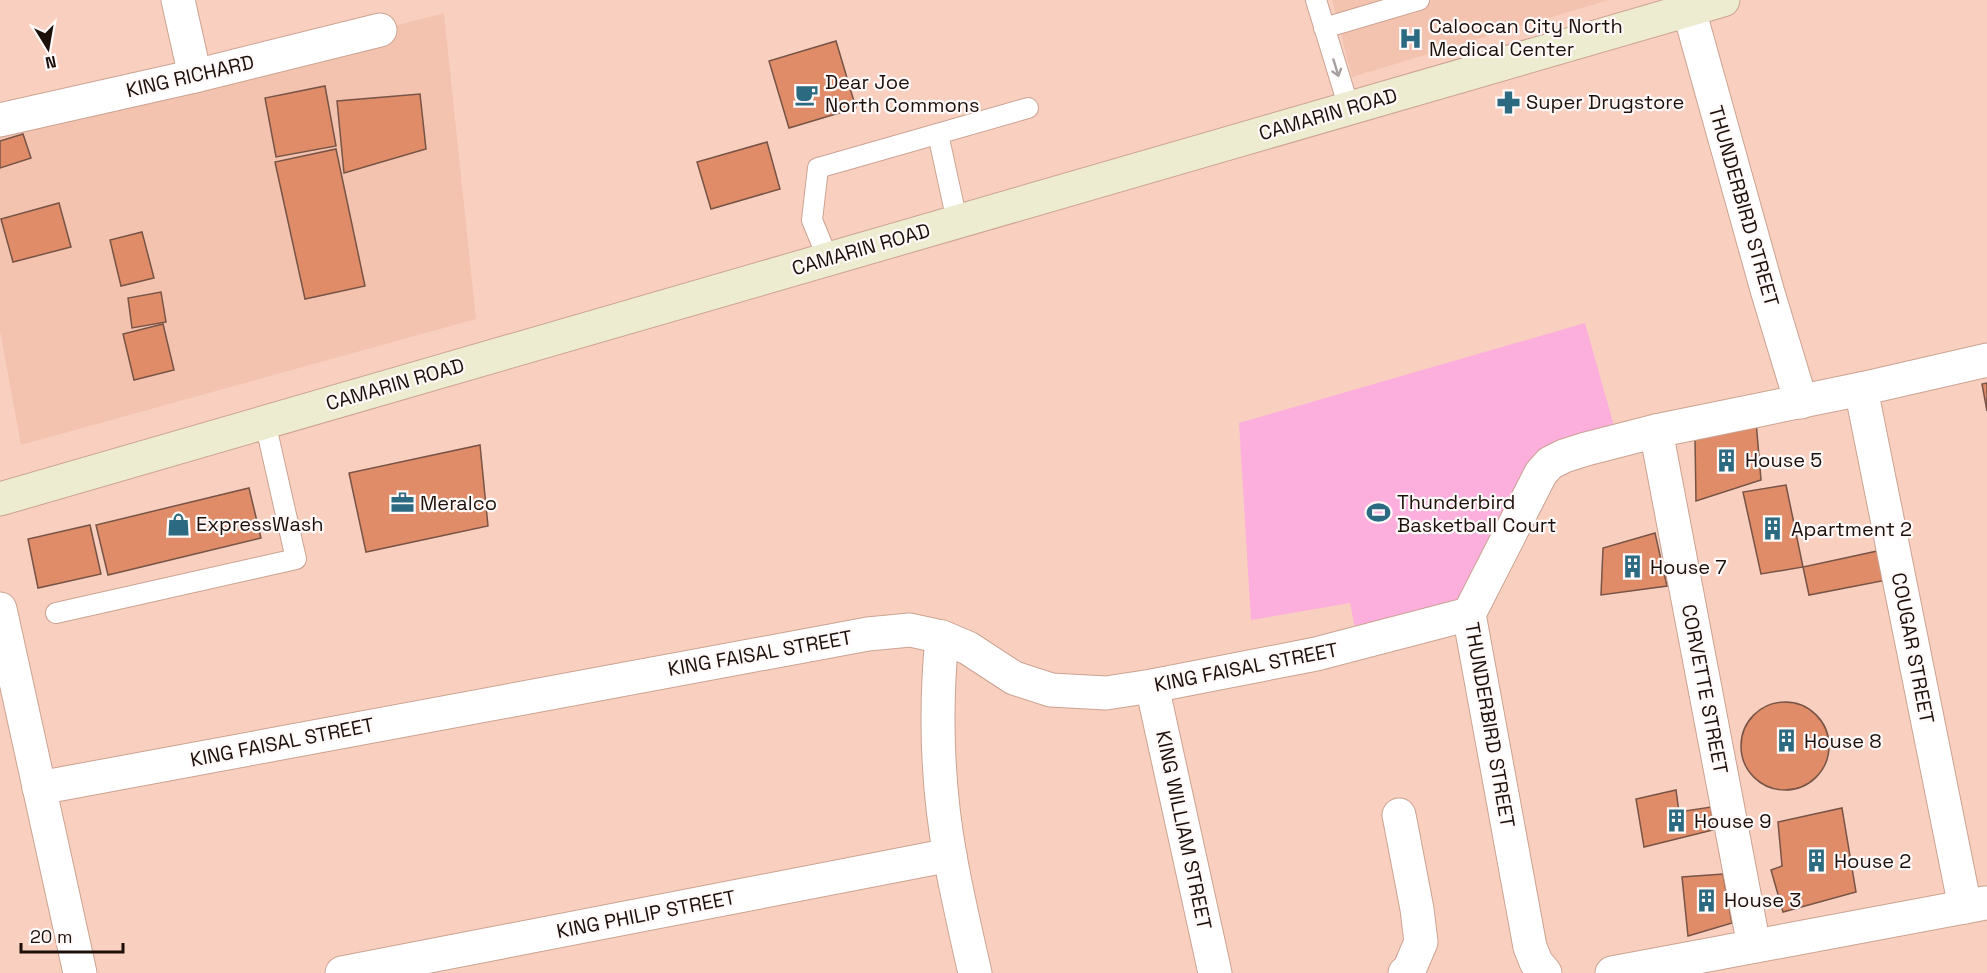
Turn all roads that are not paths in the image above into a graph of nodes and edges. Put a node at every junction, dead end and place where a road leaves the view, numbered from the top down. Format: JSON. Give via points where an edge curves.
{"nodes":[{"id":1,"x":178,"y":0,"type":"edge"},
{"id":2,"x":1316,"y":0,"type":"edge"},
{"id":3,"x":1419,"y":0,"type":"edge"},
{"id":4,"x":1723,"y":0,"type":"edge"},
{"id":5,"x":1688,"y":5,"type":"edge"},
{"id":6,"x":1324,"y":28,"type":"junction"},
{"id":7,"x":380,"y":30,"type":"dead end"},
{"id":8,"x":195,"y":76,"type":"junction"},
{"id":9,"x":1028,"y":108,"type":"dead end"},
{"id":10,"x":1349,"y":108,"type":"junction"},
{"id":11,"x":0,"y":120,"type":"edge"},
{"id":12,"x":938,"y":134,"type":"junction"},
{"id":13,"x":957,"y":221,"type":"junction"},
{"id":14,"x":828,"y":259,"type":"junction"},
{"id":15,"x":1987,"y":360,"type":"edge"},
{"id":16,"x":1861,"y":389,"type":"junction"},
{"id":17,"x":1801,"y":402,"type":"junction"},
{"id":18,"x":265,"y":422,"type":"junction"},
{"id":19,"x":1656,"y":431,"type":"junction"},
{"id":20,"x":0,"y":499,"type":"edge"},
{"id":21,"x":0,"y":609,"type":"edge"},
{"id":22,"x":56,"y":613,"type":"dead end"},
{"id":23,"x":1468,"y":614,"type":"junction"},
{"id":24,"x":942,"y":637,"type":"junction"},
{"id":25,"x":1152,"y":686,"type":"junction"},
{"id":26,"x":39,"y":788,"type":"junction"},
{"id":27,"x":1399,"y":815,"type":"dead end"},
{"id":28,"x":950,"y":855,"type":"junction"},
{"id":29,"x":1976,"y":904,"type":"edge"},
{"id":30,"x":1754,"y":946,"type":"junction"},
{"id":31,"x":80,"y":973,"type":"edge"},
{"id":32,"x":342,"y":973,"type":"edge"},
{"id":33,"x":975,"y":973,"type":"edge"},
{"id":34,"x":1215,"y":973,"type":"edge"},
{"id":35,"x":1404,"y":973,"type":"edge"},
{"id":36,"x":1545,"y":973,"type":"edge"},
{"id":37,"x":1612,"y":973,"type":"edge"}],
"edges":[{"from":1,"to":8,"type":"street"},
{"from":2,"to":6,"type":"lane"},
{"from":3,"to":6,"type":"lane"},
{"from":4,"to":5,"type":"main road","name":"CAMARIN ROAD"},
{"from":5,"to":10,"type":"main road","name":"CAMARIN ROAD"},
{"from":5,"to":17,"type":"street","name":"THUNDERBIRD STREET"},
{"from":6,"to":10,"type":"lane","one_way":true},
{"from":7,"to":8,"type":"street","name":"KING RICHARD"},
{"from":8,"to":11,"type":"street","name":"KING RICHARD"},
{"from":9,"to":12,"type":"lane"},
{"from":10,"to":13,"type":"main road","name":"CAMARIN ROAD"},
{"from":12,"to":13,"type":"lane"},
{"from":12,"to":14,"type":"lane","via":[[818,168],[812,220]]},
{"from":13,"to":14,"type":"main road","name":"CAMARIN ROAD"},
{"from":14,"to":18,"type":"main road","name":"CAMARIN ROAD"},
{"from":15,"to":16,"type":"street","name":"THUNDERBIRD STREET"},
{"from":16,"to":17,"type":"street","name":"THUNDERBIRD STREET"},
{"from":16,"to":29,"type":"street","name":"COUGAR STREET"},
{"from":17,"to":19,"type":"street","name":"THUNDERBIRD STREET"},
{"from":18,"to":20,"type":"main road","name":"CAMARIN ROAD"},
{"from":18,"to":22,"type":"lane","via":[[296,559]]},
{"from":19,"to":23,"type":"street","name":"THUNDERBIRD STREET","via":[[1550,463],[1534,484]]},
{"from":19,"to":30,"type":"street","name":"CORVETTE STREET"},
{"from":21,"to":26,"type":"street"},
{"from":23,"to":25,"type":"street","name":"KING FAISAL STREET","via":[[1316,654]]},
{"from":23,"to":36,"type":"street","name":"THUNDERBIRD STREET","via":[[1530,947]]},
{"from":24,"to":25,"type":"street","name":"KING FAISAL STREET","via":[[968,648],[1014,678],[1051,690],[1106,693]]},
{"from":24,"to":26,"type":"street","name":"KING FAISAL STREET","via":[[910,630],[868,634]]},
{"from":24,"to":28,"type":"street","via":[[937,728]]},
{"from":25,"to":34,"type":"street","name":"KING WILLIAM STREET"},
{"from":26,"to":31,"type":"street"},
{"from":27,"to":35,"type":"street","via":[[1418,909],[1420,942],[1409,970]]},
{"from":28,"to":32,"type":"street","name":"KING PHILIP STREET"},
{"from":28,"to":33,"type":"street"},
{"from":29,"to":30,"type":"street"},
{"from":30,"to":37,"type":"street"}]}
